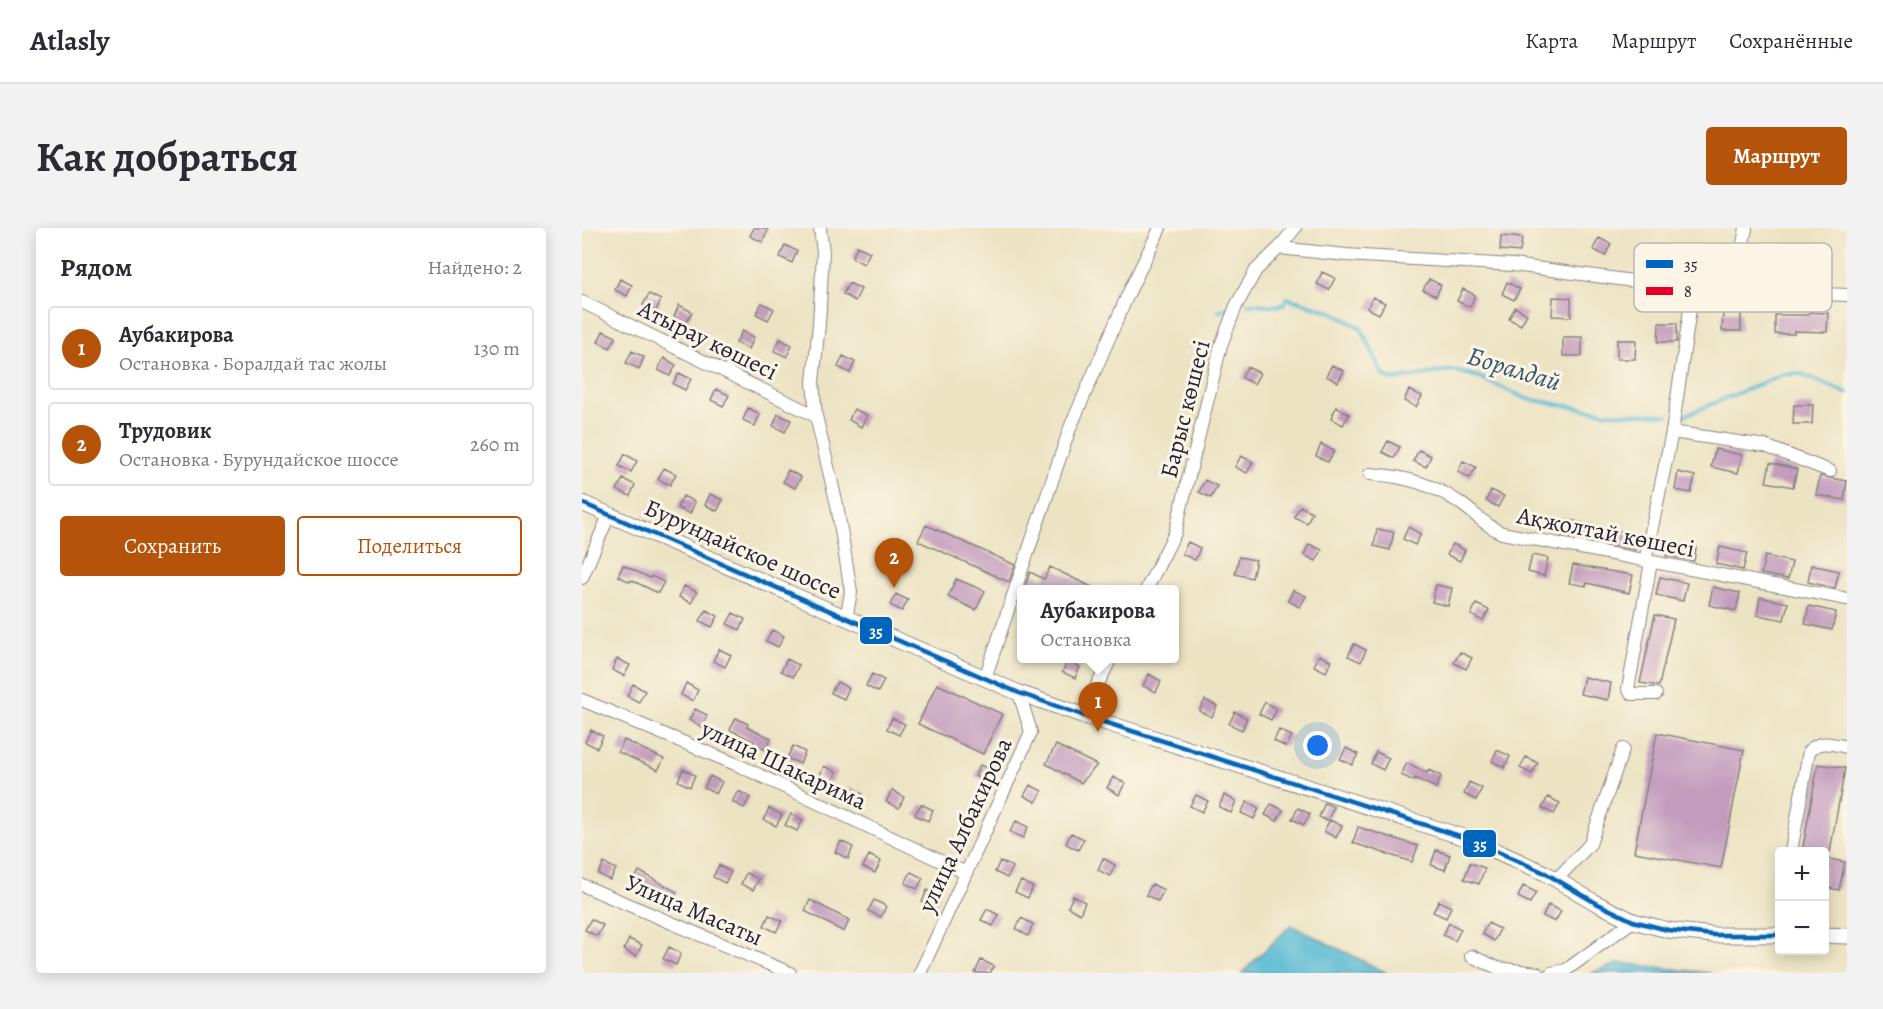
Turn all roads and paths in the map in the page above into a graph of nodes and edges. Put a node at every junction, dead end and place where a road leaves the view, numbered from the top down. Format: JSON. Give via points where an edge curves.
{"nodes":[{"id":1,"x":820,"y":228,"type":"edge"},
{"id":2,"x":1160,"y":228,"type":"edge"},
{"id":3,"x":1295,"y":228,"type":"edge"},
{"id":4,"x":1746,"y":228,"type":"edge"},
{"id":5,"x":1743,"y":243,"type":"edge"},
{"id":6,"x":1279,"y":248,"type":"junction"},
{"id":7,"x":1634,"y":281,"type":"edge"},
{"id":8,"x":1832,"y":294,"type":"edge"},
{"id":9,"x":1847,"y":295,"type":"edge"},
{"id":10,"x":582,"y":302,"type":"edge"},
{"id":11,"x":1690,"y":312,"type":"edge"},
{"id":12,"x":816,"y":416,"type":"junction"},
{"id":13,"x":1672,"y":432,"type":"junction"},
{"id":14,"x":1830,"y":471,"type":"dead end"},
{"id":15,"x":1370,"y":474,"type":"dead end"},
{"id":16,"x":582,"y":503,"type":"edge"},
{"id":17,"x":609,"y":515,"type":"junction"},
{"id":18,"x":1648,"y":561,"type":"junction"},
{"id":19,"x":582,"y":578,"type":"edge"},
{"id":20,"x":1149,"y":585,"type":"edge"},
{"id":21,"x":1847,"y":599,"type":"edge"},
{"id":22,"x":846,"y":619,"type":"junction"},
{"id":23,"x":1108,"y":663,"type":"edge"},
{"id":24,"x":985,"y":678,"type":"junction"},
{"id":25,"x":1019,"y":693,"type":"junction"},
{"id":26,"x":1656,"y":694,"type":"dead end"},
{"id":27,"x":582,"y":700,"type":"edge"},
{"id":28,"x":1082,"y":715,"type":"junction"},
{"id":29,"x":1847,"y":747,"type":"edge"},
{"id":30,"x":1623,"y":749,"type":"dead end"},
{"id":31,"x":1792,"y":847,"type":"edge"},
{"id":32,"x":966,"y":873,"type":"junction"},
{"id":33,"x":1556,"y":880,"type":"junction"},
{"id":34,"x":582,"y":885,"type":"edge"},
{"id":35,"x":1633,"y":921,"type":"junction"},
{"id":36,"x":1775,"y":935,"type":"edge"},
{"id":37,"x":1829,"y":935,"type":"edge"},
{"id":38,"x":1847,"y":936,"type":"edge"},
{"id":39,"x":1471,"y":956,"type":"dead end"},
{"id":40,"x":790,"y":973,"type":"edge"},
{"id":41,"x":920,"y":973,"type":"edge"},
{"id":42,"x":1537,"y":973,"type":"edge"},
{"id":43,"x":1551,"y":973,"type":"edge"}],
"edges":[{"from":1,"to":12,"type":"street","via":[[823,252],[813,382]]},
{"from":2,"to":24,"type":"street","via":[[1070,428]]},
{"from":3,"to":6,"type":"street","name":"Барыс көшесі"},
{"from":4,"to":5,"type":"street"},
{"from":6,"to":7,"type":"street","via":[[1513,264]]},
{"from":6,"to":20,"type":"street","name":"Барыс көшесі","via":[[1256,270],[1236,306],[1221,345],[1175,533]]},
{"from":8,"to":9,"type":"street"},
{"from":10,"to":12,"type":"street","name":"Атырау көшесі"},
{"from":11,"to":13,"type":"street"},
{"from":12,"to":22,"type":"street","via":[[837,505],[850,592]]},
{"from":13,"to":14,"type":"street","via":[[1765,446]]},
{"from":13,"to":18,"type":"street"},
{"from":15,"to":18,"type":"street","name":"Ақжолтай көшесі","via":[[1389,475],[1439,489],[1502,533]]},
{"from":16,"to":17,"type":"main road","name":"Бурундайское шоссе"},
{"from":17,"to":19,"type":"street"},
{"from":17,"to":22,"type":"main road","name":"Бурундайское шоссе"},
{"from":18,"to":21,"type":"street","name":"Ақжолтай көшесі"},
{"from":18,"to":26,"type":"street","via":[[1628,689],[1632,694]]},
{"from":22,"to":24,"type":"main road","name":"Бурундайское шоссе"},
{"from":23,"to":28,"type":"street"},
{"from":24,"to":25,"type":"main road","name":"Бурундайское шоссе"},
{"from":25,"to":28,"type":"main road","name":"Бурундайское шоссе"},
{"from":25,"to":32,"type":"street","name":"улица Албакирова","via":[[1031,732]]},
{"from":27,"to":32,"type":"street","name":"улица Шакарима","via":[[740,766]]},
{"from":28,"to":33,"type":"main road","name":"Бурундайское шоссе","via":[[1469,839]]},
{"from":29,"to":31,"type":"street","via":[[1825,743],[1809,751]]},
{"from":30,"to":33,"type":"street","via":[[1590,844]]},
{"from":32,"to":41,"type":"street","name":"улица Албакирова"},
{"from":33,"to":35,"type":"main road","name":"Бурундайское шоссе"},
{"from":34,"to":40,"type":"street","name":"Улица Масаты"},
{"from":35,"to":36,"type":"main road","name":"Бурундайское шоссе","via":[[1713,935]]},
{"from":35,"to":43,"type":"street","via":[[1566,970]]},
{"from":37,"to":38,"type":"main road"},
{"from":39,"to":42,"type":"street","via":[[1497,968]]}]}
